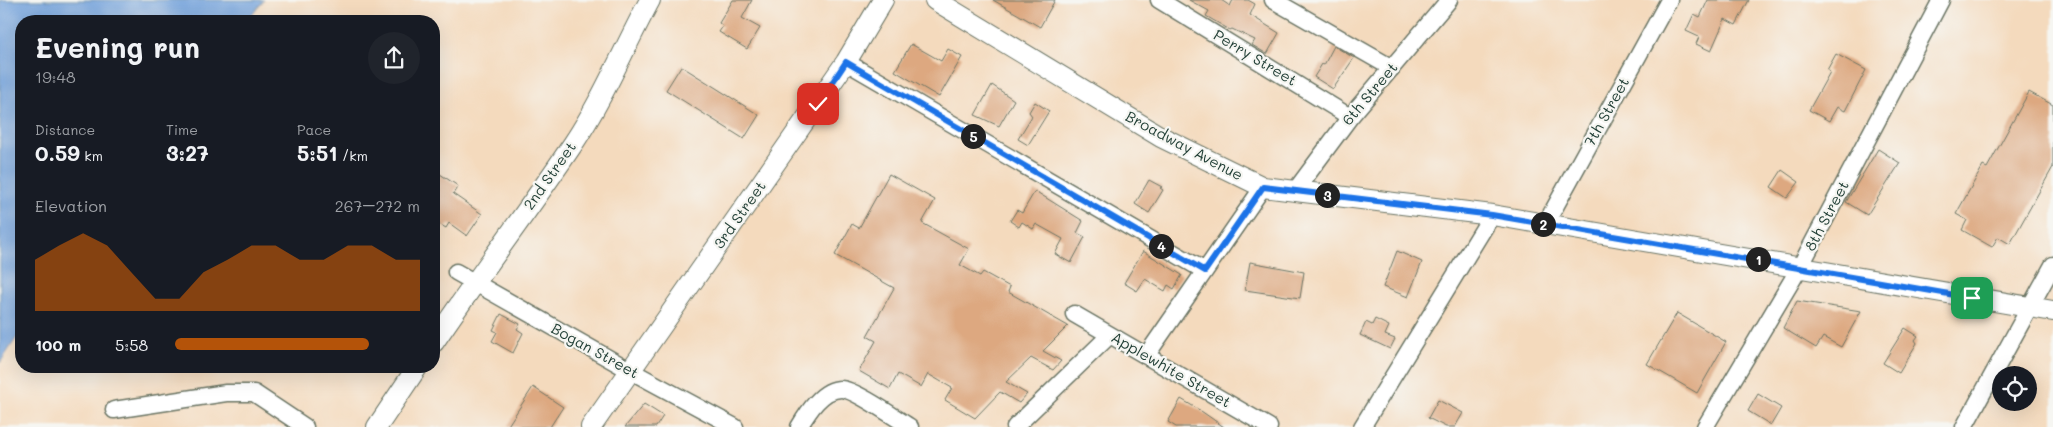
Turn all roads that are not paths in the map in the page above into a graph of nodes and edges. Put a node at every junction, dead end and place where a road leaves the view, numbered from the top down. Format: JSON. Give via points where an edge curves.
{"nodes":[{"id":1,"x":650,"y":0,"type":"edge"},
{"id":2,"x":883,"y":0,"type":"edge"},
{"id":3,"x":935,"y":0,"type":"edge"},
{"id":4,"x":1159,"y":0,"type":"edge"},
{"id":5,"x":1273,"y":0,"type":"edge"},
{"id":6,"x":1449,"y":0,"type":"edge"},
{"id":7,"x":1668,"y":0,"type":"edge"},
{"id":8,"x":1941,"y":0,"type":"edge"},
{"id":9,"x":846,"y":62,"type":"junction"},
{"id":10,"x":1392,"y":68,"type":"junction"},
{"id":11,"x":1350,"y":117,"type":"junction"},
{"id":12,"x":1263,"y":187,"type":"junction"},
{"id":13,"x":1295,"y":191,"type":"junction"},
{"id":14,"x":1492,"y":215,"type":"junction"},
{"id":15,"x":1545,"y":224,"type":"junction"},
{"id":16,"x":2053,"y":265,"type":"edge"},
{"id":17,"x":1800,"y":266,"type":"junction"},
{"id":18,"x":1205,"y":271,"type":"junction"},
{"id":19,"x":456,"y":272,"type":"dead end"},
{"id":20,"x":474,"y":282,"type":"junction"},
{"id":21,"x":2029,"y":308,"type":"junction"},
{"id":22,"x":2053,"y":311,"type":"edge"},
{"id":23,"x":1074,"y":314,"type":"dead end"},
{"id":24,"x":440,"y":333,"type":"edge"},
{"id":25,"x":1110,"y":335,"type":"junction"},
{"id":26,"x":1146,"y":356,"type":"junction"},
{"id":27,"x":630,"y":371,"type":"junction"},
{"id":28,"x":413,"y":373,"type":"edge"},
{"id":29,"x":114,"y":410,"type":"dead end"},
{"id":30,"x":305,"y":427,"type":"edge"},
{"id":31,"x":377,"y":427,"type":"edge"},
{"id":32,"x":591,"y":427,"type":"edge"},
{"id":33,"x":735,"y":427,"type":"edge"},
{"id":34,"x":799,"y":427,"type":"edge"},
{"id":35,"x":910,"y":427,"type":"edge"},
{"id":36,"x":1015,"y":427,"type":"edge"},
{"id":37,"x":1268,"y":427,"type":"edge"},
{"id":38,"x":1362,"y":427,"type":"edge"},
{"id":39,"x":1706,"y":427,"type":"edge"},
{"id":40,"x":1964,"y":427,"type":"edge"}],
"edges":[{"from":1,"to":20,"type":"main road","name":"2nd Street","via":[[574,143]]},
{"from":2,"to":9,"type":"main road","name":"3rd Street"},
{"from":3,"to":12,"type":"main road","name":"Broadway Avenue","via":[[1161,137]]},
{"from":4,"to":11,"type":"street","name":"Perry Street"},
{"from":5,"to":10,"type":"street"},
{"from":6,"to":10,"type":"street","name":"6th Street"},
{"from":7,"to":15,"type":"street","name":"7th Street"},
{"from":8,"to":17,"type":"street","name":"8th Street"},
{"from":9,"to":18,"type":"street"},
{"from":9,"to":27,"type":"main road","name":"3rd Street"},
{"from":10,"to":11,"type":"street","name":"6th Street"},
{"from":11,"to":13,"type":"street","name":"6th Street"},
{"from":12,"to":13,"type":"main road","name":"Broadway Avenue"},
{"from":12,"to":18,"type":"street"},
{"from":13,"to":14,"type":"main road","name":"Broadway Avenue"},
{"from":14,"to":15,"type":"main road","name":"Broadway Avenue"},
{"from":14,"to":38,"type":"street"},
{"from":15,"to":17,"type":"main road","name":"Broadway Avenue"},
{"from":16,"to":21,"type":"street"},
{"from":17,"to":21,"type":"main road","name":"Broadway Avenue"},
{"from":17,"to":39,"type":"street","name":"8th Street"},
{"from":18,"to":26,"type":"street"},
{"from":19,"to":20,"type":"street","name":"Bogan Street"},
{"from":20,"to":24,"type":"main road","name":"2nd Street"},
{"from":20,"to":27,"type":"street","name":"Bogan Street"},
{"from":21,"to":22,"type":"main road","name":"Broadway Avenue"},
{"from":21,"to":40,"type":"street"},
{"from":23,"to":25,"type":"street","name":"Applewhite Street"},
{"from":25,"to":26,"type":"street","name":"Applewhite Street"},
{"from":25,"to":36,"type":"street"},
{"from":26,"to":37,"type":"street","name":"Applewhite Street"},
{"from":27,"to":32,"type":"main road","name":"3rd Street"},
{"from":27,"to":33,"type":"street","name":"Bogan Street"},
{"from":28,"to":31,"type":"main road"},
{"from":29,"to":30,"type":"street","via":[[226,393],[254,393]]},
{"from":34,"to":35,"type":"street","via":[[818,401],[842,389]]}]}
